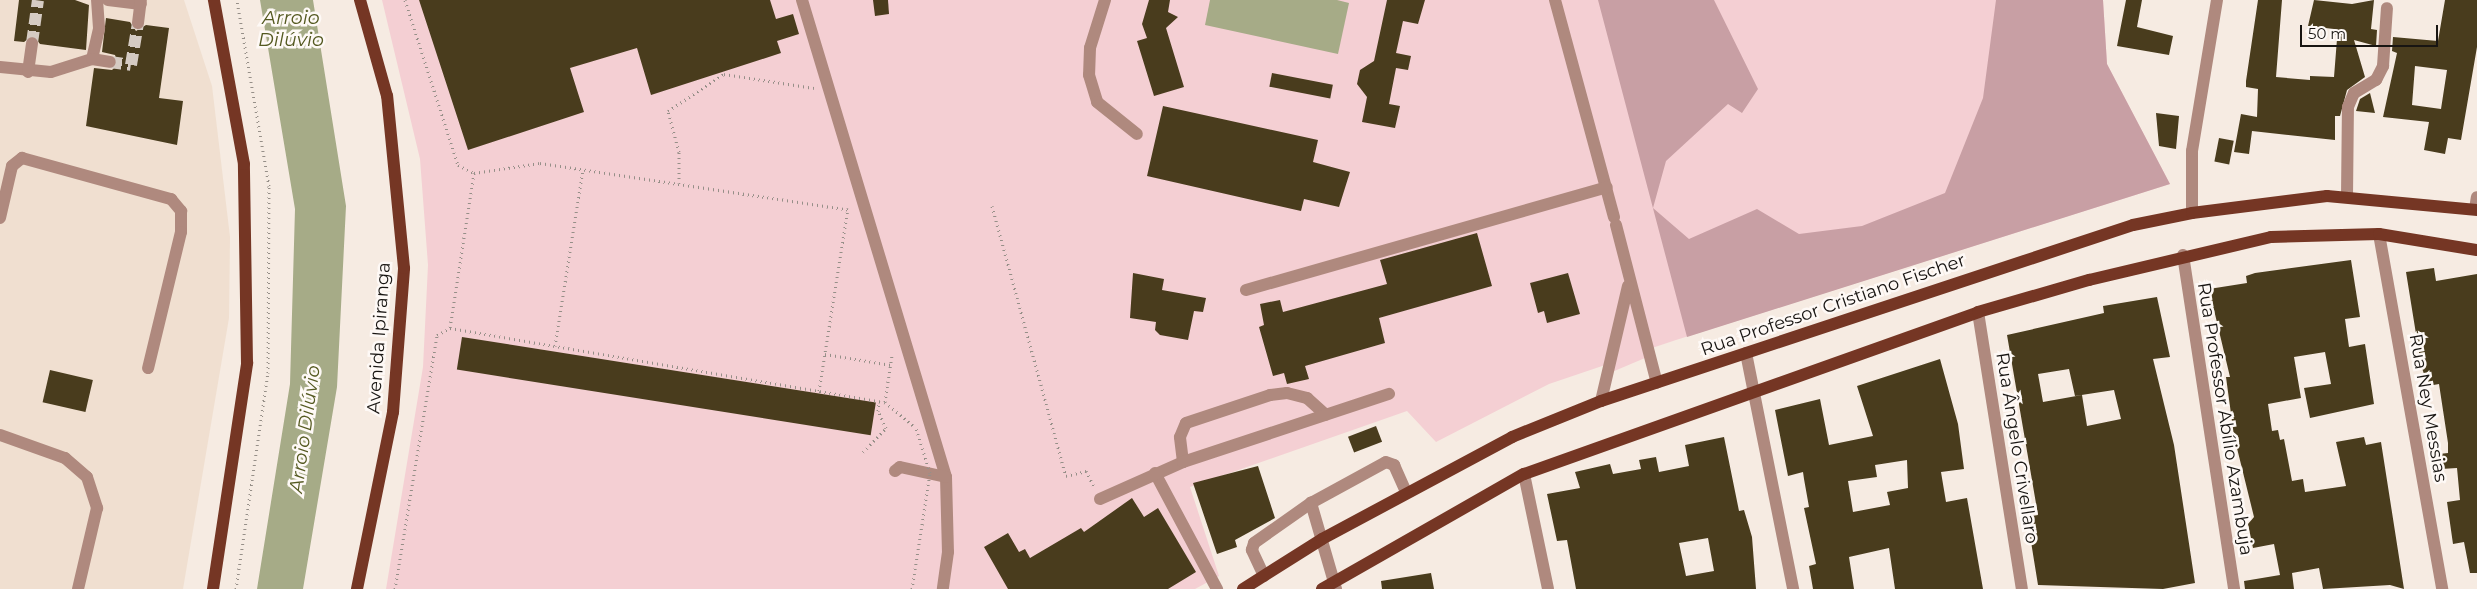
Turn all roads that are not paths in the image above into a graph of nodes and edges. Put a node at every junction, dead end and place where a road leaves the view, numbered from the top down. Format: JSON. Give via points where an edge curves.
{"nodes":[{"id":1,"x":97,"y":0,"type":"edge"},
{"id":2,"x":108,"y":0,"type":"edge"},
{"id":3,"x":214,"y":0,"type":"edge"},
{"id":4,"x":360,"y":0,"type":"edge"},
{"id":5,"x":802,"y":0,"type":"edge"},
{"id":6,"x":1105,"y":0,"type":"edge"},
{"id":7,"x":1555,"y":0,"type":"edge"},
{"id":8,"x":2217,"y":0,"type":"edge"},
{"id":9,"x":141,"y":2,"type":"edge"},
{"id":10,"x":2387,"y":8,"type":"dead end"},
{"id":11,"x":138,"y":23,"type":"tunnel mouth"},
{"id":12,"x":32,"y":43,"type":"tunnel mouth"},
{"id":13,"x":92,"y":59,"type":"junction"},
{"id":14,"x":110,"y":62,"type":"tunnel mouth"},
{"id":15,"x":0,"y":67,"type":"edge"},
{"id":16,"x":28,"y":72,"type":"junction"},
{"id":17,"x":1136,"y":134,"type":"dead end"},
{"id":18,"x":1607,"y":187,"type":"junction"},
{"id":19,"x":2347,"y":197,"type":"junction"},
{"id":20,"x":2476,"y":205,"type":"edge"},
{"id":21,"x":2192,"y":213,"type":"junction"},
{"id":22,"x":0,"y":218,"type":"edge"},
{"id":23,"x":2379,"y":234,"type":"junction"},
{"id":24,"x":2477,"y":250,"type":"edge"},
{"id":25,"x":2183,"y":255,"type":"junction"},
{"id":26,"x":1628,"y":283,"type":"junction"},
{"id":27,"x":1246,"y":290,"type":"dead end"},
{"id":28,"x":1978,"y":312,"type":"junction"},
{"id":29,"x":1746,"y":352,"type":"junction"},
{"id":30,"x":148,"y":368,"type":"dead end"},
{"id":31,"x":1657,"y":383,"type":"junction"},
{"id":32,"x":1754,"y":392,"type":"junction"},
{"id":33,"x":1390,"y":394,"type":"dead end"},
{"id":34,"x":1601,"y":401,"type":"junction"},
{"id":35,"x":1326,"y":415,"type":"junction"},
{"id":36,"x":0,"y":435,"type":"edge"},
{"id":37,"x":1183,"y":462,"type":"junction"},
{"id":38,"x":895,"y":471,"type":"dead end"},
{"id":39,"x":1155,"y":473,"type":"junction"},
{"id":40,"x":1524,"y":474,"type":"junction"},
{"id":41,"x":946,"y":477,"type":"junction"},
{"id":42,"x":1406,"y":492,"type":"junction"},
{"id":43,"x":1100,"y":499,"type":"road end"},
{"id":44,"x":1311,"y":503,"type":"junction"},
{"id":45,"x":1322,"y":539,"type":"junction"},
{"id":46,"x":1264,"y":576,"type":"junction"},
{"id":47,"x":1335,"y":585,"type":"edge"},
{"id":48,"x":78,"y":589,"type":"edge"},
{"id":49,"x":214,"y":589,"type":"edge"},
{"id":50,"x":357,"y":589,"type":"edge"},
{"id":51,"x":942,"y":589,"type":"edge"},
{"id":52,"x":1217,"y":589,"type":"edge"},
{"id":53,"x":1243,"y":589,"type":"edge"},
{"id":54,"x":1322,"y":589,"type":"edge"},
{"id":55,"x":1548,"y":589,"type":"edge"},
{"id":56,"x":1793,"y":589,"type":"edge"},
{"id":57,"x":2022,"y":589,"type":"edge"},
{"id":58,"x":2234,"y":589,"type":"edge"},
{"id":59,"x":2442,"y":589,"type":"edge"}],
"edges":[{"from":1,"to":13,"type":"street","via":[[99,28]]},
{"from":2,"to":9,"type":"street"},
{"from":3,"to":49,"type":"main road","via":[[244,164],[247,363]]},
{"from":4,"to":50,"type":"main road","name":"Avenida Ipiranga","via":[[387,96],[404,268],[393,412]]},
{"from":5,"to":41,"type":"street"},
{"from":6,"to":17,"type":"street","via":[[1090,48],[1089,75],[1098,102]]},
{"from":7,"to":18,"type":"street"},
{"from":8,"to":21,"type":"street","via":[[2192,151]]},
{"from":9,"to":11,"type":"street"},
{"from":10,"to":19,"type":"street","via":[[2383,66],[2376,80],[2354,93],[2348,107]]},
{"from":12,"to":16,"type":"street"},
{"from":13,"to":14,"type":"street"},
{"from":13,"to":16,"type":"street","via":[[66,70]]},
{"from":15,"to":16,"type":"street"},
{"from":18,"to":26,"type":"street"},
{"from":18,"to":27,"type":"street"},
{"from":19,"to":20,"type":"main road","name":"Rua Professor Cristiano Fischer"},
{"from":19,"to":21,"type":"main road","name":"Rua Professor Cristiano Fischer","via":[[2266,202]]},
{"from":21,"to":29,"type":"main road","name":"Rua Professor Cristiano Fischer","via":[[2134,225]]},
{"from":22,"to":30,"type":"street","via":[[12,166],[22,158],[171,199],[181,211],[181,232]]},
{"from":23,"to":24,"type":"main road"},
{"from":23,"to":25,"type":"main road","via":[[2271,237]]},
{"from":23,"to":59,"type":"street","name":"Rua Ney Messias"},
{"from":25,"to":28,"type":"main road"},
{"from":25,"to":58,"type":"street","name":"Rua Professor Abílio Azambuja"},
{"from":26,"to":31,"type":"street"},
{"from":26,"to":34,"type":"street"},
{"from":28,"to":32,"type":"main road"},
{"from":28,"to":57,"type":"street","name":"Rua Ângelo Crivellaro"},
{"from":29,"to":31,"type":"main road","name":"Rua Professor Cristiano Fischer"},
{"from":29,"to":32,"type":"street"},
{"from":31,"to":34,"type":"main road","name":"Rua Professor Cristiano Fischer"},
{"from":32,"to":40,"type":"main road"},
{"from":32,"to":56,"type":"street"},
{"from":33,"to":35,"type":"street"},
{"from":34,"to":42,"type":"main road","name":"Rua Professor Cristiano Fischer","via":[[1512,437]]},
{"from":35,"to":37,"type":"street"},
{"from":35,"to":37,"type":"street","via":[[1307,398],[1287,393],[1270,395],[1186,424],[1180,437]]},
{"from":36,"to":48,"type":"street","via":[[65,458],[87,477],[97,508]]},
{"from":37,"to":39,"type":"street"},
{"from":38,"to":41,"type":"street","via":[[900,467]]},
{"from":39,"to":43,"type":"street"},
{"from":39,"to":52,"type":"street"},
{"from":40,"to":47,"type":"main road"},
{"from":40,"to":55,"type":"street"},
{"from":41,"to":51,"type":"street","via":[[948,552]]},
{"from":42,"to":44,"type":"street","via":[[1394,465],[1386,462]]},
{"from":42,"to":45,"type":"main road","name":"Rua Professor Cristiano Fischer"},
{"from":44,"to":45,"type":"street"},
{"from":44,"to":46,"type":"street","via":[[1254,543],[1252,550]]},
{"from":45,"to":46,"type":"main road","name":"Rua Professor Cristiano Fischer"},
{"from":45,"to":47,"type":"street"},
{"from":46,"to":53,"type":"main road","name":"Rua Professor Cristiano Fischer"},
{"from":47,"to":54,"type":"main road"}]}
